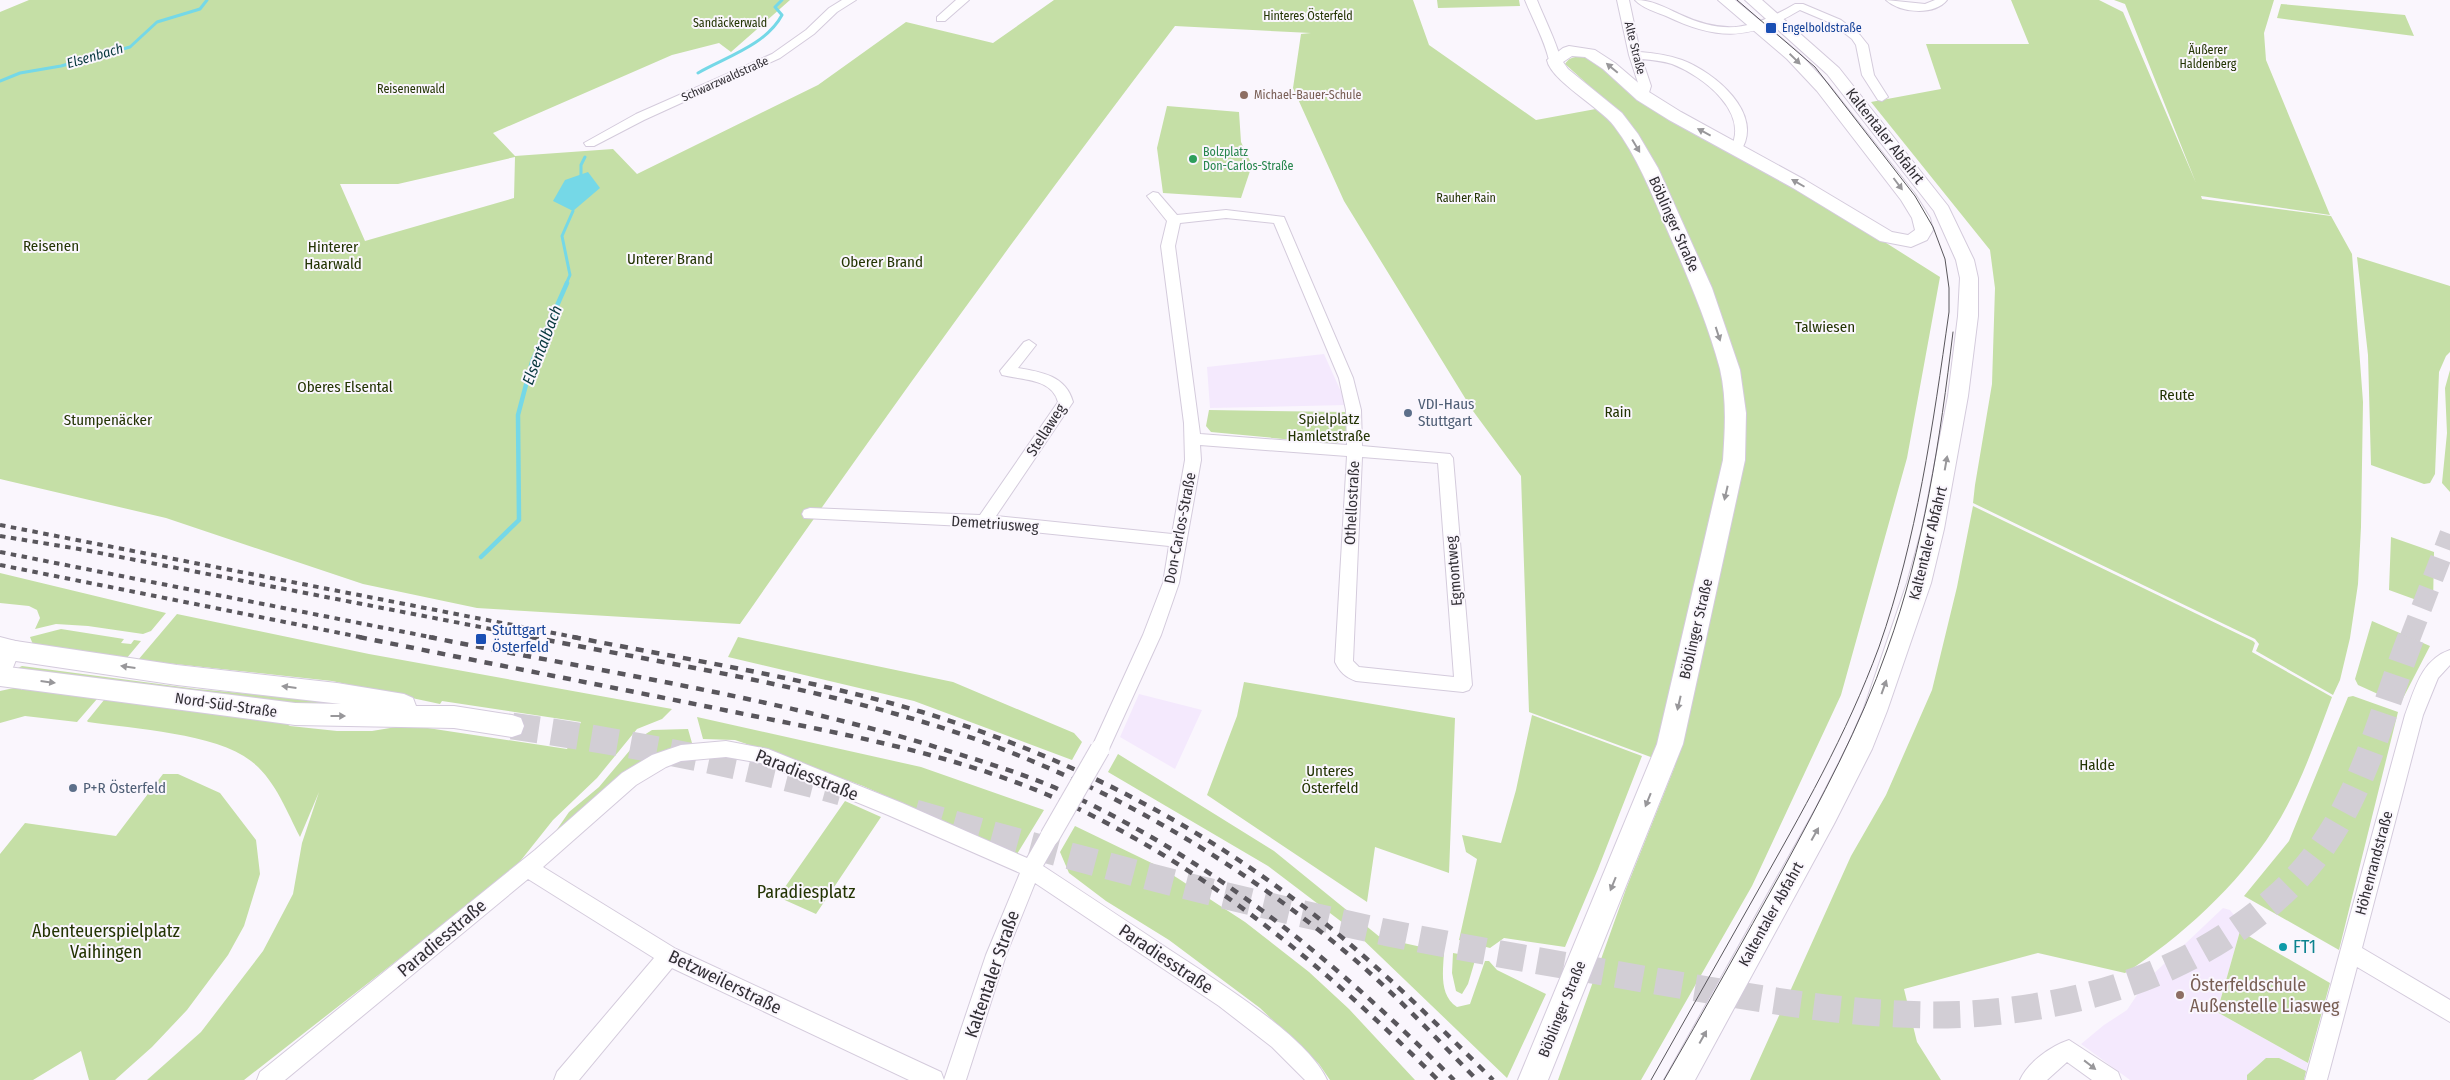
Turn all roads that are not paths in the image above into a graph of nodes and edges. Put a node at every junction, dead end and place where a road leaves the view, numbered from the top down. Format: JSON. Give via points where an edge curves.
{"nodes":[{"id":1,"x":850,"y":0,"type":"edge"},
{"id":2,"x":963,"y":0,"type":"edge"},
{"id":3,"x":1531,"y":0,"type":"edge"},
{"id":4,"x":1623,"y":0,"type":"edge"},
{"id":5,"x":1641,"y":0,"type":"edge"},
{"id":6,"x":1726,"y":0,"type":"edge"},
{"id":7,"x":1753,"y":0,"type":"edge"},
{"id":8,"x":1892,"y":0,"type":"edge"},
{"id":9,"x":1941,"y":0,"type":"edge"},
{"id":10,"x":1798,"y":3,"type":"edge"},
{"id":11,"x":941,"y":19,"type":"dead end"},
{"id":12,"x":1776,"y":20,"type":"junction"},
{"id":13,"x":1757,"y":28,"type":"junction"},
{"id":14,"x":1550,"y":40,"type":"junction"},
{"id":15,"x":1575,"y":50,"type":"junction"},
{"id":16,"x":1635,"y":55,"type":"junction"},
{"id":17,"x":1555,"y":60,"type":"junction"},
{"id":18,"x":1644,"y":96,"type":"junction"},
{"id":19,"x":1882,"y":97,"type":"dead end"},
{"id":20,"x":590,"y":143,"type":"dead end"},
{"id":21,"x":1736,"y":149,"type":"junction"},
{"id":22,"x":1153,"y":196,"type":"dead end"},
{"id":23,"x":1174,"y":220,"type":"junction"},
{"id":24,"x":1029,"y":345,"type":"dead end"},
{"id":25,"x":1194,"y":439,"type":"junction"},
{"id":26,"x":1355,"y":452,"type":"junction"},
{"id":27,"x":810,"y":514,"type":"dead end"},
{"id":28,"x":984,"y":521,"type":"junction"},
{"id":29,"x":1180,"y":541,"type":"junction"},
{"id":30,"x":2450,"y":656,"type":"edge"},
{"id":31,"x":2,"y":661,"type":"edge"},
{"id":32,"x":1463,"y":685,"type":"joint"},
{"id":33,"x":512,"y":726,"type":"tunnel mouth"},
{"id":34,"x":527,"y":868,"type":"junction"},
{"id":35,"x":1030,"y":868,"type":"junction"},
{"id":36,"x":2352,"y":952,"type":"junction"},
{"id":37,"x":669,"y":956,"type":"junction"},
{"id":38,"x":2450,"y":1012,"type":"edge"},
{"id":39,"x":268,"y":1080,"type":"edge"},
{"id":40,"x":565,"y":1080,"type":"edge"},
{"id":41,"x":933,"y":1080,"type":"edge"},
{"id":42,"x":955,"y":1080,"type":"edge"},
{"id":43,"x":1316,"y":1080,"type":"edge"},
{"id":44,"x":1533,"y":1080,"type":"edge"},
{"id":45,"x":1679,"y":1080,"type":"edge"},
{"id":46,"x":2031,"y":1080,"type":"edge"},
{"id":47,"x":2110,"y":1080,"type":"edge"},
{"id":48,"x":2316,"y":1080,"type":"edge"}],
"edges":[{"from":1,"to":20,"type":"street","name":"Schwarzwaldstraße","via":[[776,56]]},
{"from":2,"to":11,"type":"street"},
{"from":3,"to":14,"type":"street"},
{"from":4,"to":16,"type":"street","name":"Alte Straße"},
{"from":5,"to":13,"type":"street","via":[[1717,32]]},
{"from":6,"to":13,"type":"main road"},
{"from":7,"to":12,"type":"main road"},
{"from":8,"to":9,"type":"street","via":[[1919,7],[1934,6]]},
{"from":10,"to":12,"type":"street"},
{"from":10,"to":19,"type":"street","via":[[1837,22],[1856,36],[1862,45],[1868,74]]},
{"from":12,"to":13,"type":"street"},
{"from":45,"to":12,"type":"main road","name":"Kaltentaler Abfahrt","one_way":true,"via":[[1825,816],[1875,711],[1919,582],[1933,530],[1958,396],[1968,316],[1969,278],[1965,260],[1942,210],[1834,71]]},
{"from":13,"to":21,"type":"main road","one_way":true,"via":[[1793,56],[1823,88],[1909,198],[1924,230],[1911,241],[1887,237]]},
{"from":14,"to":15,"type":"street"},
{"from":14,"to":17,"type":"street"},
{"from":15,"to":17,"type":"main road","via":[[1565,52]]},
{"from":18,"to":15,"type":"main road","one_way":true,"via":[[1597,57]]},
{"from":16,"to":18,"type":"street","name":"Alte Straße","via":[[1645,86]]},
{"from":16,"to":21,"type":"street","via":[[1662,56],[1686,65],[1730,101],[1742,125]]},
{"from":17,"to":44,"type":"main road","name":"Böblinger Straße","one_way":true,"via":[[1562,72],[1616,117],[1649,168],[1702,288],[1730,370],[1736,413],[1734,460],[1670,744]]},
{"from":21,"to":18,"type":"main road","one_way":true},
{"from":22,"to":23,"type":"street"},
{"from":23,"to":25,"type":"street","name":"Don-Carlos-Straße","via":[[1168,246]]},
{"from":23,"to":26,"type":"street","name":"Othellostraße","via":[[1210,214],[1262,216],[1279,220],[1353,398]]},
{"from":24,"to":28,"type":"street","name":"Stellaweg","via":[[1007,371],[1055,382],[1066,393],[1066,402]]},
{"from":25,"to":26,"type":"street"},
{"from":25,"to":29,"type":"street","name":"Don-Carlos-Straße"},
{"from":26,"to":32,"type":"street","name":"Egmontweg","via":[[1446,458]]},
{"from":26,"to":32,"type":"street","name":"Othellostraße","via":[[1344,662],[1348,670],[1356,674]]},
{"from":27,"to":28,"type":"street","name":"Demetriusweg"},
{"from":28,"to":29,"type":"street","name":"Demetriusweg"},
{"from":29,"to":35,"type":"street","name":"Don-Carlos-Straße","bridge":true,"via":[[1171,583],[1152,635],[1100,749]]},
{"from":30,"to":36,"type":"street","name":"Höhenrandstraße","via":[[2440,662],[2429,680],[2414,715]]},
{"from":31,"to":33,"type":"main road","name":"Nord-Süd-Straße","via":[[295,714],[454,718]]},
{"from":34,"to":35,"type":"street","name":"Paradiesstraße","via":[[629,779],[681,753],[726,748],[762,755]]},
{"from":34,"to":37,"type":"street","name":"Betzweilerstraße"},
{"from":34,"to":39,"type":"street","name":"Paradiesstraße"},
{"from":35,"to":42,"type":"street","name":"Kaltentaler Straße"},
{"from":35,"to":43,"type":"street","name":"Paradiesstraße","via":[[1226,999],[1279,1040]]},
{"from":36,"to":38,"type":"street"},
{"from":36,"to":48,"type":"street","name":"Höhenrandstraße"},
{"from":37,"to":40,"type":"street"},
{"from":37,"to":41,"type":"street","name":"Betzweilerstraße"},
{"from":46,"to":47,"type":"street","one_way":true,"via":[[2060,1054],[2069,1051]]}]}
